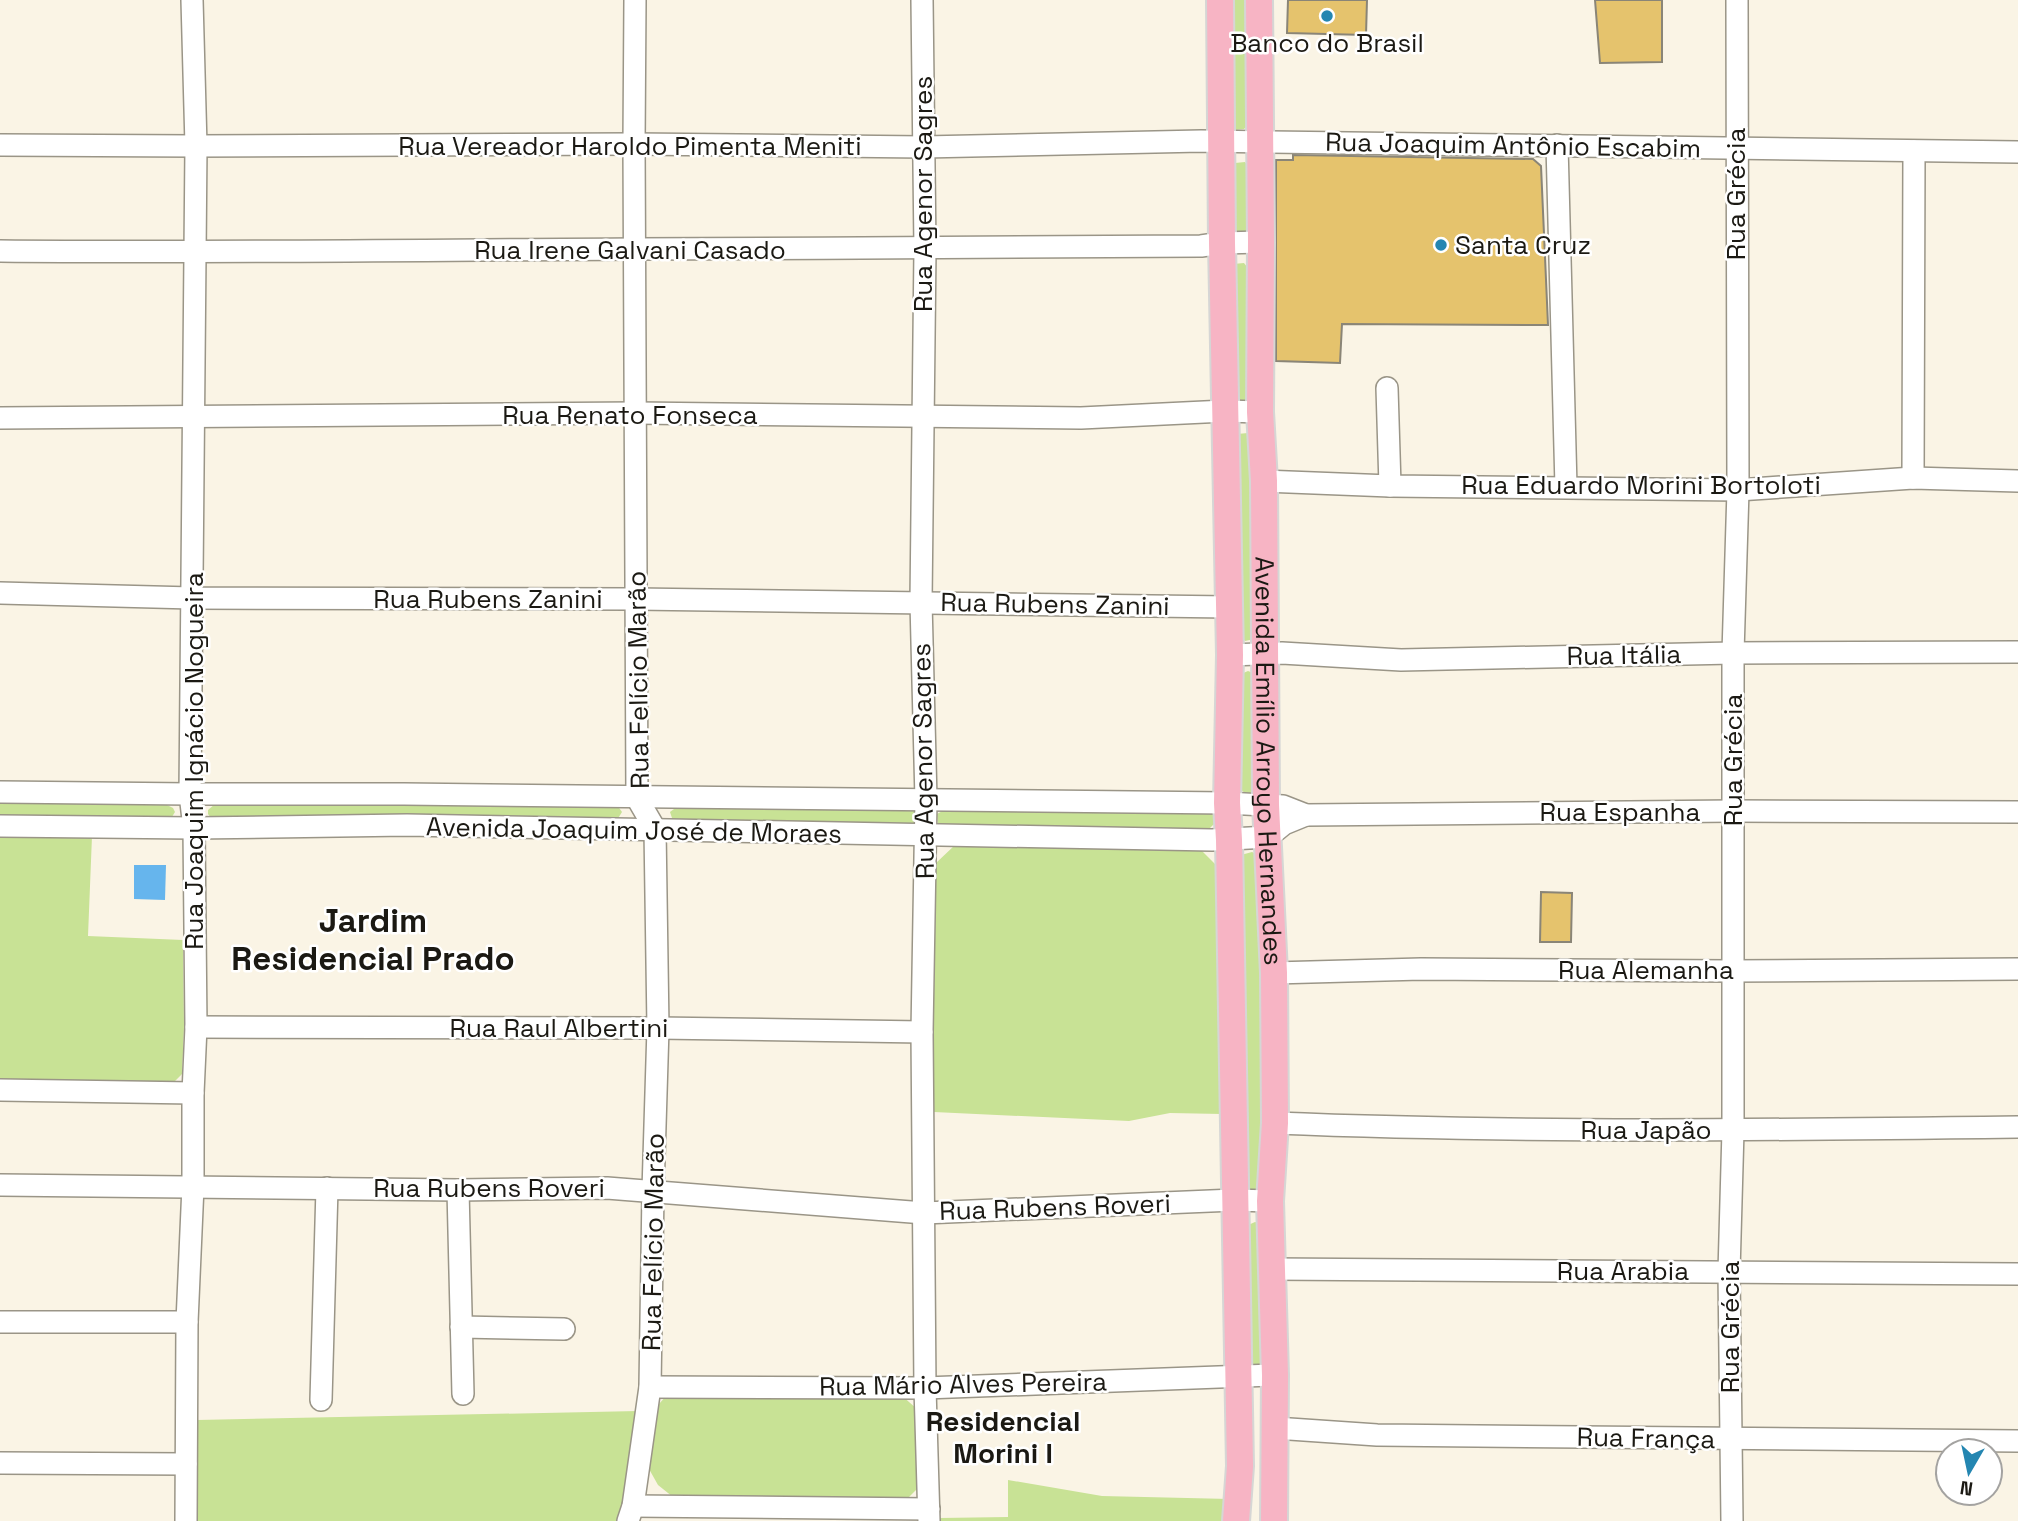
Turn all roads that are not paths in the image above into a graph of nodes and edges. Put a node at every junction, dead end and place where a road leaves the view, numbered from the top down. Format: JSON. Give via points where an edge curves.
{"nodes":[{"id":1,"x":192,"y":0,"type":"edge"},
{"id":2,"x":635,"y":0,"type":"edge"},
{"id":3,"x":922,"y":0,"type":"edge"},
{"id":4,"x":1220,"y":0,"type":"edge"},
{"id":5,"x":1259,"y":0,"type":"edge"},
{"id":6,"x":1737,"y":0,"type":"edge"},
{"id":7,"x":1222,"y":142,"type":"junction"},
{"id":8,"x":1259,"y":142,"type":"junction"},
{"id":9,"x":634,"y":144,"type":"junction"},
{"id":10,"x":0,"y":145,"type":"edge"},
{"id":11,"x":1557,"y":145,"type":"junction"},
{"id":12,"x":196,"y":146,"type":"junction"},
{"id":13,"x":924,"y":147,"type":"junction"},
{"id":14,"x":1736,"y":149,"type":"junction"},
{"id":15,"x":1914,"y":151,"type":"junction"},
{"id":16,"x":2018,"y":152,"type":"edge"},
{"id":17,"x":1261,"y":242,"type":"junction"},
{"id":18,"x":1222,"y":243,"type":"junction"},
{"id":19,"x":634,"y":249,"type":"junction"},
{"id":20,"x":925,"y":249,"type":"junction"},
{"id":21,"x":0,"y":251,"type":"edge"},
{"id":22,"x":194,"y":253,"type":"junction"},
{"id":23,"x":1387,"y":388,"type":"dead end"},
{"id":24,"x":1225,"y":411,"type":"junction"},
{"id":25,"x":1260,"y":412,"type":"junction"},
{"id":26,"x":636,"y":413,"type":"junction"},
{"id":27,"x":192,"y":417,"type":"junction"},
{"id":28,"x":923,"y":417,"type":"junction"},
{"id":29,"x":0,"y":418,"type":"edge"},
{"id":30,"x":1913,"y":478,"type":"junction"},
{"id":31,"x":1264,"y":481,"type":"junction"},
{"id":32,"x":2018,"y":481,"type":"edge"},
{"id":33,"x":1390,"y":486,"type":"junction"},
{"id":34,"x":1566,"y":487,"type":"junction"},
{"id":35,"x":1738,"y":490,"type":"junction"},
{"id":36,"x":0,"y":593,"type":"edge"},
{"id":37,"x":192,"y":598,"type":"junction"},
{"id":38,"x":636,"y":599,"type":"junction"},
{"id":39,"x":921,"y":602,"type":"junction"},
{"id":40,"x":1229,"y":607,"type":"junction"},
{"id":41,"x":2018,"y":652,"type":"edge"},
{"id":42,"x":1733,"y":653,"type":"junction"},
{"id":43,"x":1265,"y":654,"type":"junction"},
{"id":44,"x":1230,"y":655,"type":"junction"},
{"id":45,"x":0,"y":792,"type":"edge"},
{"id":46,"x":190,"y":794,"type":"junction"},
{"id":47,"x":637,"y":798,"type":"junction"},
{"id":48,"x":926,"y":800,"type":"junction"},
{"id":49,"x":1227,"y":803,"type":"junction"},
{"id":50,"x":1266,"y":805,"type":"junction"},
{"id":51,"x":1734,"y":811,"type":"junction"},
{"id":52,"x":2018,"y":812,"type":"edge"},
{"id":53,"x":1306,"y":814,"type":"junction"},
{"id":54,"x":0,"y":826,"type":"edge"},
{"id":55,"x":194,"y":828,"type":"junction"},
{"id":56,"x":655,"y":829,"type":"junction"},
{"id":57,"x":926,"y":835,"type":"junction"},
{"id":58,"x":1268,"y":837,"type":"junction"},
{"id":59,"x":1229,"y":840,"type":"junction"},
{"id":60,"x":2018,"y":969,"type":"edge"},
{"id":61,"x":1731,"y":971,"type":"junction"},
{"id":62,"x":1273,"y":973,"type":"junction"},
{"id":63,"x":196,"y":1027,"type":"junction"},
{"id":64,"x":658,"y":1028,"type":"junction"},
{"id":65,"x":922,"y":1032,"type":"junction"},
{"id":66,"x":0,"y":1090,"type":"edge"},
{"id":67,"x":192,"y":1093,"type":"junction"},
{"id":68,"x":1275,"y":1124,"type":"junction"},
{"id":69,"x":2018,"y":1127,"type":"edge"},
{"id":70,"x":1733,"y":1130,"type":"junction"},
{"id":71,"x":0,"y":1185,"type":"edge"},
{"id":72,"x":193,"y":1186,"type":"junction"},
{"id":73,"x":327,"y":1188,"type":"junction"},
{"id":74,"x":458,"y":1190,"type":"junction"},
{"id":75,"x":653,"y":1191,"type":"junction"},
{"id":76,"x":1234,"y":1200,"type":"junction"},
{"id":77,"x":1270,"y":1201,"type":"junction"},
{"id":78,"x":924,"y":1213,"type":"junction"},
{"id":79,"x":1271,"y":1269,"type":"junction"},
{"id":80,"x":1729,"y":1272,"type":"junction"},
{"id":81,"x":2018,"y":1274,"type":"edge"},
{"id":82,"x":0,"y":1322,"type":"edge"},
{"id":83,"x":187,"y":1322,"type":"junction"},
{"id":84,"x":461,"y":1327,"type":"junction"},
{"id":85,"x":564,"y":1329,"type":"dead end"},
{"id":86,"x":1275,"y":1375,"type":"junction"},
{"id":87,"x":1239,"y":1376,"type":"junction"},
{"id":88,"x":650,"y":1387,"type":"junction"},
{"id":89,"x":925,"y":1388,"type":"junction"},
{"id":90,"x":463,"y":1394,"type":"dead end"},
{"id":91,"x":321,"y":1400,"type":"dead end"},
{"id":92,"x":1275,"y":1428,"type":"junction"},
{"id":93,"x":1731,"y":1439,"type":"junction"},
{"id":94,"x":2018,"y":1441,"type":"edge"},
{"id":95,"x":0,"y":1463,"type":"edge"},
{"id":96,"x":186,"y":1464,"type":"junction"},
{"id":97,"x":1240,"y":1466,"type":"junction"},
{"id":98,"x":1276,"y":1466,"type":"junction"},
{"id":99,"x":631,"y":1513,"type":"edge"},
{"id":100,"x":929,"y":1515,"type":"edge"},
{"id":101,"x":186,"y":1521,"type":"edge"},
{"id":102,"x":1236,"y":1521,"type":"edge"},
{"id":103,"x":1274,"y":1521,"type":"edge"},
{"id":104,"x":1732,"y":1521,"type":"edge"}],
"edges":[{"from":1,"to":12,"type":"street","name":"Rua Joaquim Ignácio Nogueira"},
{"from":2,"to":9,"type":"street","name":"Rua Felício Marão"},
{"from":3,"to":13,"type":"street","name":"Rua Agenor Sagres"},
{"from":4,"to":7,"type":"main road","name":"Avenida Emílio Arroyo Hernandes"},
{"from":5,"to":8,"type":"main road","name":"Avenida Emílio Arroyo Hernandes"},
{"from":6,"to":14,"type":"street","name":"Rua Grécia"},
{"from":7,"to":8,"type":"street","name":"Rua Vereador Haroldo Pimenta Meniti"},
{"from":7,"to":13,"type":"street","name":"Rua Vereador Haroldo Pimenta Meniti"},
{"from":7,"to":18,"type":"main road","name":"Avenida Emílio Arroyo Hernandes"},
{"from":8,"to":11,"type":"street","name":"Rua Joaquim Antônio Escabim"},
{"from":8,"to":17,"type":"main road","name":"Avenida Emílio Arroyo Hernandes"},
{"from":9,"to":12,"type":"street","name":"Rua Vereador Haroldo Pimenta Meniti"},
{"from":9,"to":13,"type":"street","name":"Rua Vereador Haroldo Pimenta Meniti"},
{"from":9,"to":19,"type":"street","name":"Rua Felício Marão"},
{"from":10,"to":12,"type":"street","name":"Rua Vereador Haroldo Pimenta Meniti"},
{"from":11,"to":14,"type":"street","name":"Rua Joaquim Antônio Escabim"},
{"from":11,"to":34,"type":"street"},
{"from":12,"to":22,"type":"street","name":"Rua Joaquim Ignácio Nogueira"},
{"from":13,"to":20,"type":"street","name":"Rua Agenor Sagres"},
{"from":14,"to":15,"type":"street","name":"Rua Joaquim Antônio Escabim"},
{"from":14,"to":35,"type":"street","name":"Rua Grécia"},
{"from":15,"to":16,"type":"street","name":"Rua Joaquim Antônio Escabim"},
{"from":15,"to":30,"type":"street"},
{"from":17,"to":18,"type":"street","name":"Rua Irene Galvani Casado"},
{"from":17,"to":25,"type":"main road","name":"Avenida Emílio Arroyo Hernandes"},
{"from":18,"to":20,"type":"street","name":"Rua Irene Galvani Casado"},
{"from":18,"to":24,"type":"main road","name":"Avenida Emílio Arroyo Hernandes"},
{"from":19,"to":20,"type":"street","name":"Rua Irene Galvani Casado"},
{"from":19,"to":22,"type":"street","name":"Rua Irene Galvani Casado"},
{"from":19,"to":26,"type":"street","name":"Rua Felício Marão"},
{"from":20,"to":28,"type":"street","name":"Rua Agenor Sagres"},
{"from":21,"to":22,"type":"street","name":"Rua Irene Galvani Casado"},
{"from":22,"to":27,"type":"street","name":"Rua Joaquim Ignácio Nogueira"},
{"from":23,"to":33,"type":"street"},
{"from":24,"to":25,"type":"street","name":"Rua Renato Fonseca"},
{"from":24,"to":28,"type":"street","name":"Rua Renato Fonseca","via":[[1080,418]]},
{"from":24,"to":40,"type":"main road","name":"Avenida Emílio Arroyo Hernandes"},
{"from":25,"to":31,"type":"main road","name":"Avenida Emílio Arroyo Hernandes"},
{"from":26,"to":27,"type":"street","name":"Rua Renato Fonseca"},
{"from":26,"to":28,"type":"street","name":"Rua Renato Fonseca"},
{"from":26,"to":38,"type":"street","name":"Rua Felício Marão"},
{"from":27,"to":29,"type":"street","name":"Rua Renato Fonseca"},
{"from":27,"to":37,"type":"street","name":"Rua Joaquim Ignácio Nogueira"},
{"from":28,"to":39,"type":"street","name":"Rua Agenor Sagres"},
{"from":30,"to":32,"type":"street","name":"Rua Eduardo Morini Bortoloti"},
{"from":30,"to":35,"type":"street","name":"Rua Eduardo Morini Bortoloti"},
{"from":31,"to":33,"type":"street","name":"Rua Eduardo Morini Bortoloti"},
{"from":31,"to":43,"type":"main road","name":"Avenida Emílio Arroyo Hernandes"},
{"from":33,"to":34,"type":"street","name":"Rua Eduardo Morini Bortoloti"},
{"from":34,"to":35,"type":"street","name":"Rua Eduardo Morini Bortoloti"},
{"from":35,"to":42,"type":"street","name":"Rua Grécia"},
{"from":36,"to":37,"type":"street","name":"Rua Rubens Zanini"},
{"from":37,"to":38,"type":"street","name":"Rua Rubens Zanini"},
{"from":37,"to":46,"type":"street","name":"Rua Joaquim Ignácio Nogueira"},
{"from":38,"to":39,"type":"street","name":"Rua Rubens Zanini"},
{"from":38,"to":47,"type":"street","name":"Rua Felício Marão"},
{"from":39,"to":40,"type":"street","name":"Rua Rubens Zanini"},
{"from":39,"to":48,"type":"street","name":"Rua Agenor Sagres"},
{"from":40,"to":44,"type":"main road","name":"Avenida Emílio Arroyo Hernandes"},
{"from":41,"to":42,"type":"street","name":"Rua Itália"},
{"from":42,"to":43,"type":"street","name":"Rua Itália","via":[[1401,660]]},
{"from":42,"to":51,"type":"street","name":"Rua Grécia"},
{"from":43,"to":44,"type":"street","name":"Rua Itália"},
{"from":43,"to":50,"type":"main road","name":"Avenida Emílio Arroyo Hernandes"},
{"from":44,"to":49,"type":"main road","name":"Avenida Emílio Arroyo Hernandes"},
{"from":45,"to":46,"type":"street","name":"Avenida Joaquim José de Moraes"},
{"from":46,"to":47,"type":"street","name":"Avenida Joaquim José de Moraes"},
{"from":46,"to":55,"type":"street","name":"Rua Joaquim Ignácio Nogueira"},
{"from":47,"to":48,"type":"street","name":"Avenida Joaquim José de Moraes"},
{"from":47,"to":56,"type":"street","name":"Rua Felício Marão"},
{"from":48,"to":49,"type":"street","name":"Avenida Joaquim José de Moraes"},
{"from":48,"to":57,"type":"street","name":"Rua Agenor Sagres"},
{"from":49,"to":50,"type":"street","name":"Avenida Joaquim José de Moraes"},
{"from":49,"to":59,"type":"main road","name":"Avenida Emílio Arroyo Hernandes"},
{"from":50,"to":53,"type":"street","name":"Rua Espanha"},
{"from":50,"to":58,"type":"main road","name":"Avenida Emílio Arroyo Hernandes"},
{"from":51,"to":52,"type":"street","name":"Rua Espanha"},
{"from":51,"to":53,"type":"street","name":"Rua Espanha"},
{"from":51,"to":61,"type":"street","name":"Rua Grécia"},
{"from":53,"to":58,"type":"street","name":"Rua Espanha"},
{"from":54,"to":55,"type":"street","name":"Avenida Joaquim José de Moraes"},
{"from":55,"to":56,"type":"street","name":"Avenida Joaquim José de Moraes"},
{"from":55,"to":63,"type":"street","name":"Rua Joaquim Ignácio Nogueira"},
{"from":56,"to":57,"type":"street","name":"Avenida Joaquim José de Moraes"},
{"from":56,"to":64,"type":"street","name":"Rua Felício Marão"},
{"from":57,"to":59,"type":"street","name":"Avenida Joaquim José de Moraes"},
{"from":57,"to":65,"type":"street","name":"Rua Agenor Sagres"},
{"from":58,"to":59,"type":"street","name":"Avenida Joaquim José de Moraes"},
{"from":58,"to":62,"type":"main road","name":"Avenida Emílio Arroyo Hernandes"},
{"from":59,"to":76,"type":"main road","name":"Avenida Emílio Arroyo Hernandes"},
{"from":60,"to":61,"type":"street","name":"Rua Alemanha"},
{"from":61,"to":62,"type":"street","name":"Rua Alemanha"},
{"from":61,"to":70,"type":"street","name":"Rua Grécia"},
{"from":62,"to":68,"type":"main road","name":"Avenida Emílio Arroyo Hernandes"},
{"from":63,"to":64,"type":"street","name":"Rua Raul Albertini"},
{"from":63,"to":67,"type":"street","name":"Rua Joaquim Ignácio Nogueira"},
{"from":64,"to":65,"type":"street","name":"Rua Raul Albertini"},
{"from":64,"to":75,"type":"street","name":"Rua Felício Marão"},
{"from":65,"to":78,"type":"street","name":"Rua Agenor Sagres"},
{"from":66,"to":67,"type":"street"},
{"from":67,"to":72,"type":"street","name":"Rua Joaquim Ignácio Nogueira"},
{"from":68,"to":70,"type":"street","name":"Rua Japão"},
{"from":68,"to":77,"type":"main road","name":"Avenida Emílio Arroyo Hernandes"},
{"from":69,"to":70,"type":"street","name":"Rua Japão"},
{"from":70,"to":80,"type":"street","name":"Rua Grécia"},
{"from":71,"to":72,"type":"street","name":"Rua Rubens Roveri"},
{"from":72,"to":73,"type":"street","name":"Rua Rubens Roveri"},
{"from":72,"to":83,"type":"street","name":"Rua Joaquim Ignácio Nogueira"},
{"from":73,"to":74,"type":"street","name":"Rua Rubens Roveri"},
{"from":73,"to":91,"type":"street"},
{"from":74,"to":75,"type":"street","name":"Rua Rubens Roveri"},
{"from":74,"to":84,"type":"street"},
{"from":75,"to":78,"type":"street","name":"Rua Rubens Roveri"},
{"from":75,"to":88,"type":"street","name":"Rua Felício Marão"},
{"from":76,"to":77,"type":"street","name":"Rua Rubens Roveri"},
{"from":76,"to":78,"type":"street","name":"Rua Rubens Roveri"},
{"from":76,"to":87,"type":"main road","name":"Avenida Emílio Arroyo Hernandes"},
{"from":77,"to":79,"type":"main road","name":"Avenida Emílio Arroyo Hernandes"},
{"from":78,"to":89,"type":"street","name":"Rua Agenor Sagres"},
{"from":79,"to":80,"type":"street","name":"Rua Arabia"},
{"from":79,"to":86,"type":"main road","name":"Avenida Emílio Arroyo Hernandes"},
{"from":80,"to":81,"type":"street","name":"Rua Arabia"},
{"from":80,"to":93,"type":"street","name":"Rua Grécia"},
{"from":82,"to":83,"type":"street"},
{"from":83,"to":96,"type":"street","name":"Rua Joaquim Ignácio Nogueira"},
{"from":84,"to":85,"type":"street"},
{"from":84,"to":90,"type":"street"},
{"from":86,"to":87,"type":"street","name":"Rua Mário Alves Pereira"},
{"from":86,"to":92,"type":"main road","name":"Avenida Emílio Arroyo Hernandes"},
{"from":87,"to":89,"type":"street","name":"Rua Mário Alves Pereira"},
{"from":87,"to":97,"type":"main road","name":"Avenida Emílio Arroyo Hernandes"},
{"from":88,"to":89,"type":"street","name":"Rua Mário Alves Pereira"},
{"from":88,"to":99,"type":"street","name":"Rua Felício Marão"},
{"from":89,"to":100,"type":"street","name":"Rua Agenor Sagres"},
{"from":92,"to":93,"type":"street","name":"Rua França","via":[[1377,1435]]},
{"from":92,"to":98,"type":"main road","name":"Avenida Emílio Arroyo Hernandes"},
{"from":93,"to":94,"type":"street","name":"Rua França"},
{"from":93,"to":104,"type":"street","name":"Rua Grécia"},
{"from":95,"to":96,"type":"street"},
{"from":96,"to":101,"type":"street","name":"Rua Joaquim Ignácio Nogueira"},
{"from":97,"to":98,"type":"main road"},
{"from":97,"to":102,"type":"main road","name":"Avenida Emílio Arroyo Hernandes"},
{"from":98,"to":103,"type":"main road","name":"Avenida Emílio Arroyo Hernandes"},
{"from":99,"to":100,"type":"street"}]}
